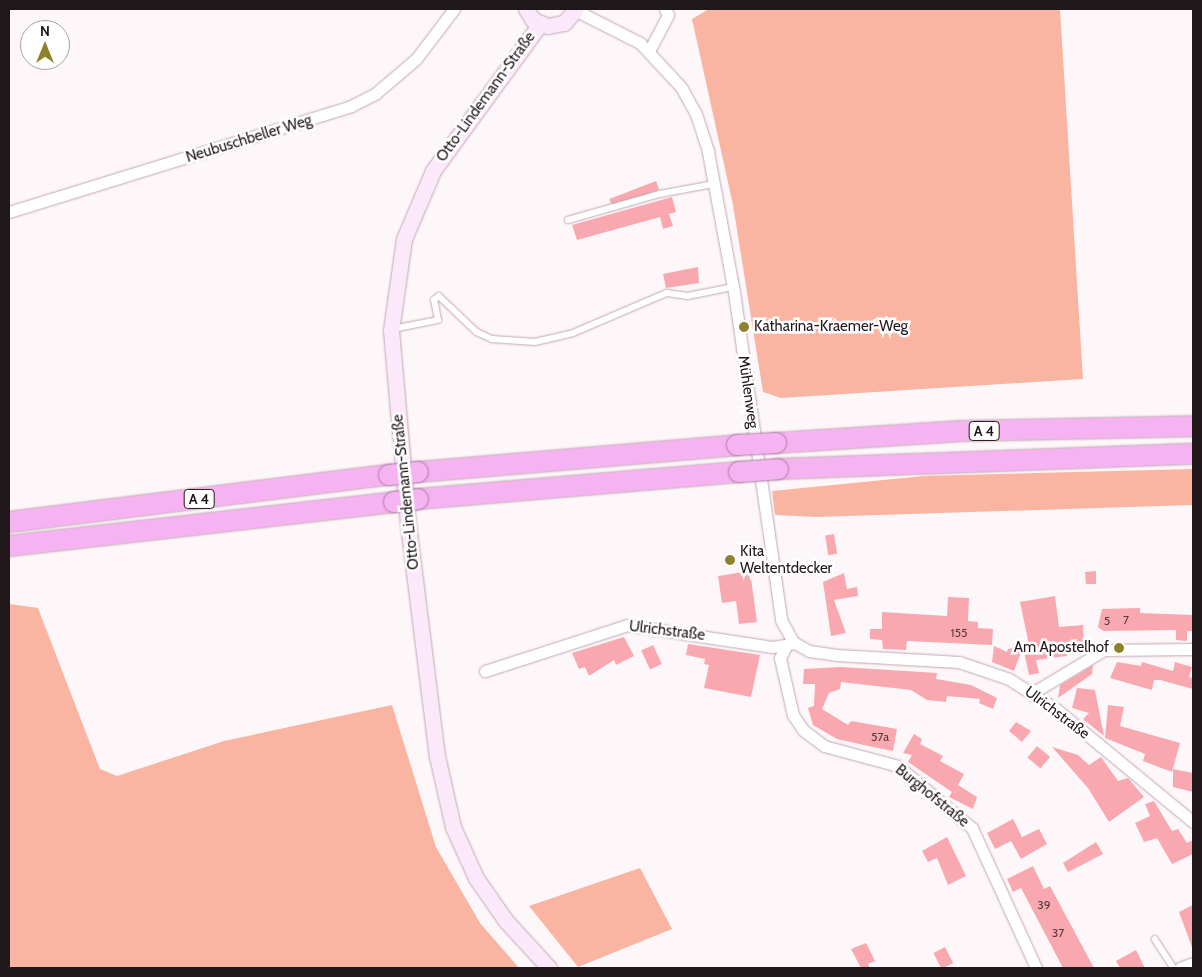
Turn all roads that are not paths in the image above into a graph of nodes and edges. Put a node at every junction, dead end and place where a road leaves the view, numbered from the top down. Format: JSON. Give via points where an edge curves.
{"nodes":[{"id":1,"x":454,"y":9,"type":"edge"},
{"id":2,"x":526,"y":9,"type":"edge"},
{"id":3,"x":665,"y":9,"type":"edge"},
{"id":4,"x":575,"y":10,"type":"edge"},
{"id":5,"x":540,"y":24,"type":"junction"},
{"id":6,"x":649,"y":51,"type":"junction"},
{"id":7,"x":714,"y":184,"type":"junction"},
{"id":8,"x":9,"y":212,"type":"edge"},
{"id":9,"x":568,"y":220,"type":"dead end"},
{"id":10,"x":733,"y":287,"type":"junction"},
{"id":11,"x":391,"y":330,"type":"junction"},
{"id":12,"x":1193,"y":426,"type":"edge"},
{"id":13,"x":1193,"y":454,"type":"edge"},
{"id":14,"x":9,"y":522,"type":"edge"},
{"id":15,"x":9,"y":546,"type":"edge"},
{"id":16,"x":789,"y":645,"type":"junction"},
{"id":17,"x":1193,"y":650,"type":"edge"},
{"id":18,"x":485,"y":671,"type":"dead end"},
{"id":19,"x":1034,"y":692,"type":"junction"},
{"id":20,"x":1191,"y":819,"type":"edge"},
{"id":21,"x":1155,"y":939,"type":"dead end"},
{"id":22,"x":1193,"y":963,"type":"edge"},
{"id":23,"x":549,"y":968,"type":"edge"},
{"id":24,"x":1036,"y":968,"type":"edge"},
{"id":25,"x":1174,"y":968,"type":"edge"},
{"id":26,"x":1180,"y":968,"type":"edge"}],
"edges":[{"from":1,"to":8,"type":"street","name":"Neubuschbeller Weg","via":[[416,59],[376,93],[350,106]]},
{"from":2,"to":5,"type":"street"},
{"from":3,"to":6,"type":"street","via":[[668,15]]},
{"from":4,"to":5,"type":"street","via":[[564,23]]},
{"from":4,"to":6,"type":"street","name":"Mühlenweg"},
{"from":5,"to":11,"type":"street","name":"Otto-Lindemann-Straße","via":[[433,171],[404,239]]},
{"from":6,"to":7,"type":"street","name":"Mühlenweg","via":[[681,87],[696,114]]},
{"from":7,"to":9,"type":"lane"},
{"from":7,"to":10,"type":"street","name":"Mühlenweg"},
{"from":10,"to":11,"type":"lane","via":[[688,296],[667,293],[573,333],[535,342],[492,339],[477,332],[439,296],[434,300],[438,320]]},
{"from":10,"to":16,"type":"street","name":"Mühlenweg","via":[[781,620]]},
{"from":11,"to":23,"type":"street","name":"Otto-Lindemann-Straße","via":[[408,524],[437,756],[453,827],[476,878],[506,921]]},
{"from":12,"to":14,"type":"highway","number":"A 4","bridge":true,"via":[[962,431],[736,445],[389,475]]},
{"from":13,"to":15,"type":"highway","number":"A 4","bridge":true,"via":[[739,472],[418,499]]},
{"from":16,"to":18,"type":"street","name":"Ulrichstraße","via":[[627,624]]},
{"from":16,"to":19,"type":"street","name":"Ulrichstraße","via":[[837,655],[960,662]]},
{"from":16,"to":24,"type":"street","name":"Burghofstraße","via":[[780,658],[797,723],[816,741],[898,766],[972,828]]},
{"from":17,"to":19,"type":"street","via":[[1104,650]]},
{"from":19,"to":20,"type":"street","name":"Ulrichstraße"},
{"from":21,"to":25,"type":"lane"},
{"from":22,"to":26,"type":"street"}]}
